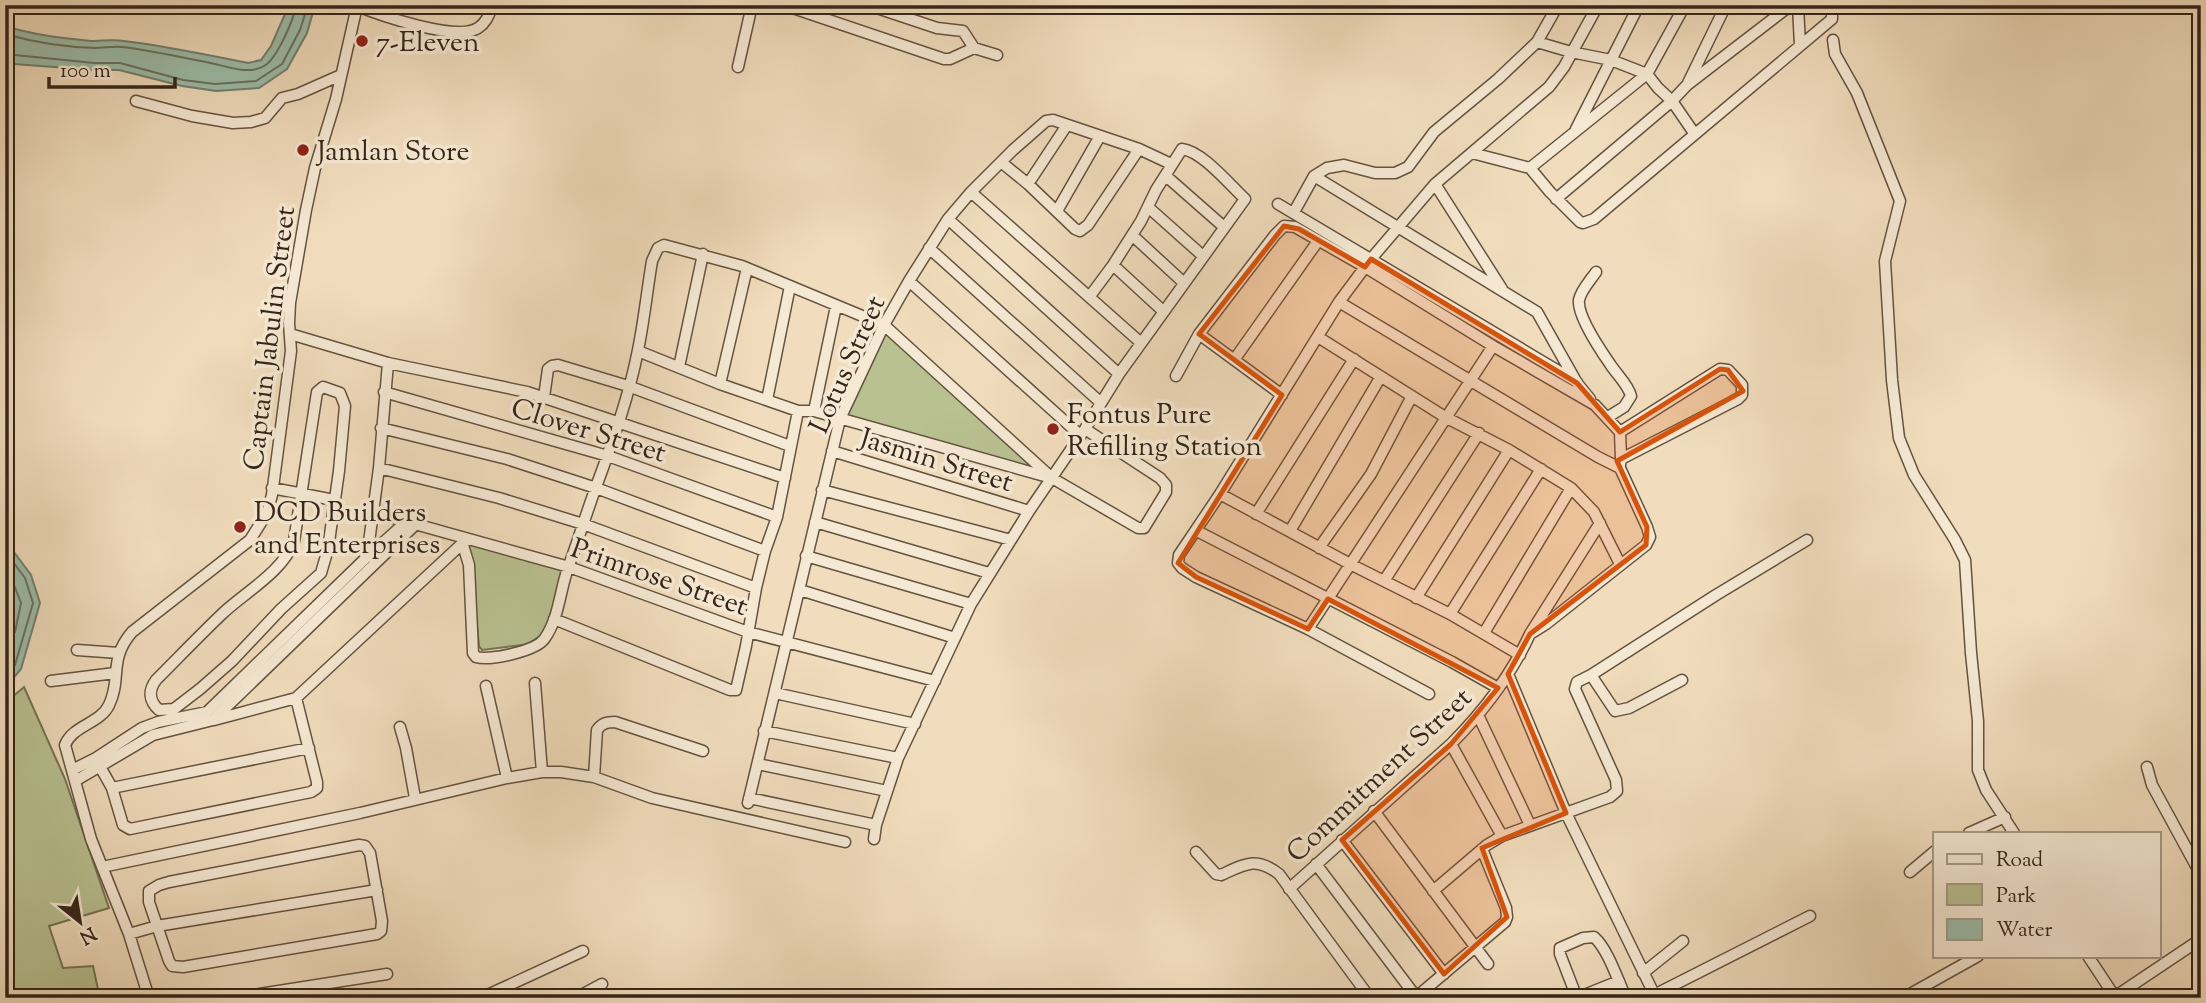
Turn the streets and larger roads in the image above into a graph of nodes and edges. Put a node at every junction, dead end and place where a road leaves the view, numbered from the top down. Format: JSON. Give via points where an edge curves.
{"nodes":[{"id":1,"x":492,"y":5,"type":"edge"},
{"id":2,"x":752,"y":5,"type":"edge"},
{"id":3,"x":784,"y":5,"type":"edge"},
{"id":4,"x":868,"y":5,"type":"edge"},
{"id":5,"x":1559,"y":5,"type":"edge"},
{"id":6,"x":1598,"y":5,"type":"edge"},
{"id":7,"x":1639,"y":5,"type":"edge"},
{"id":8,"x":1685,"y":5,"type":"edge"},
{"id":9,"x":1726,"y":5,"type":"edge"},
{"id":10,"x":1791,"y":5,"type":"edge"},
{"id":11,"x":1798,"y":5,"type":"edge"},
{"id":12,"x":1832,"y":5,"type":"edge"},
{"id":13,"x":356,"y":6,"type":"edge"},
{"id":14,"x":1833,"y":40,"type":"dead end"},
{"id":15,"x":1537,"y":42,"type":"junction"},
{"id":16,"x":1800,"y":46,"type":"junction"},
{"id":17,"x":974,"y":48,"type":"junction"},
{"id":18,"x":1571,"y":52,"type":"junction"},
{"id":19,"x":997,"y":55,"type":"dead end"},
{"id":20,"x":1611,"y":60,"type":"junction"},
{"id":21,"x":738,"y":67,"type":"dead end"},
{"id":22,"x":1647,"y":74,"type":"junction"},
{"id":23,"x":341,"y":75,"type":"junction"},
{"id":24,"x":1687,"y":85,"type":"junction"},
{"id":25,"x":136,"y":101,"type":"dead end"},
{"id":26,"x":1672,"y":101,"type":"junction"},
{"id":27,"x":1067,"y":125,"type":"junction"},
{"id":28,"x":1573,"y":133,"type":"junction"},
{"id":29,"x":1695,"y":133,"type":"junction"},
{"id":30,"x":1100,"y":136,"type":"junction"},
{"id":31,"x":1139,"y":149,"type":"junction"},
{"id":32,"x":1472,"y":153,"type":"junction"},
{"id":33,"x":1001,"y":162,"type":"junction"},
{"id":34,"x":1171,"y":164,"type":"junction"},
{"id":35,"x":1530,"y":168,"type":"junction"},
{"id":36,"x":1166,"y":176,"type":"junction"},
{"id":37,"x":1314,"y":176,"type":"junction"},
{"id":38,"x":1028,"y":184,"type":"junction"},
{"id":39,"x":1435,"y":184,"type":"junction"},
{"id":40,"x":971,"y":192,"type":"junction"},
{"id":41,"x":1556,"y":199,"type":"junction"},
{"id":42,"x":1278,"y":204,"type":"dead end"},
{"id":43,"x":1148,"y":207,"type":"junction"},
{"id":44,"x":1057,"y":211,"type":"junction"},
{"id":45,"x":1294,"y":212,"type":"junction"},
{"id":46,"x":948,"y":219,"type":"junction"},
{"id":47,"x":1397,"y":226,"type":"junction"},
{"id":48,"x":1224,"y":227,"type":"junction"},
{"id":49,"x":1132,"y":235,"type":"junction"},
{"id":50,"x":1318,"y":241,"type":"junction"},
{"id":51,"x":929,"y":248,"type":"junction"},
{"id":52,"x":703,"y":254,"type":"junction"},
{"id":53,"x":1203,"y":256,"type":"junction"},
{"id":54,"x":1368,"y":263,"type":"junction"},
{"id":55,"x":1113,"y":265,"type":"junction"},
{"id":56,"x":747,"y":268,"type":"junction"},
{"id":57,"x":1596,"y":272,"type":"dead end"},
{"id":58,"x":909,"y":281,"type":"junction"},
{"id":59,"x":1184,"y":283,"type":"junction"},
{"id":60,"x":790,"y":286,"type":"junction"},
{"id":61,"x":1505,"y":293,"type":"junction"},
{"id":62,"x":1090,"y":296,"type":"junction"},
{"id":63,"x":1339,"y":302,"type":"junction"},
{"id":64,"x":836,"y":306,"type":"junction"},
{"id":65,"x":1163,"y":311,"type":"junction"},
{"id":66,"x":884,"y":325,"type":"junction"},
{"id":67,"x":290,"y":334,"type":"junction"},
{"id":68,"x":1199,"y":334,"type":"junction"},
{"id":69,"x":1318,"y":337,"type":"junction"},
{"id":70,"x":1140,"y":342,"type":"junction"},
{"id":71,"x":1493,"y":346,"type":"junction"},
{"id":72,"x":638,"y":351,"type":"junction"},
{"id":73,"x":1354,"y":359,"type":"junction"},
{"id":74,"x":1234,"y":360,"type":"junction"},
{"id":75,"x":388,"y":363,"type":"junction"},
{"id":76,"x":679,"y":367,"type":"junction"},
{"id":77,"x":1119,"y":374,"type":"junction"},
{"id":78,"x":1176,"y":376,"type":"dead end"},
{"id":79,"x":1380,"y":378,"type":"junction"},
{"id":80,"x":1471,"y":381,"type":"junction"},
{"id":81,"x":1577,"y":383,"type":"junction"},
{"id":82,"x":720,"y":384,"type":"junction"},
{"id":83,"x":628,"y":386,"type":"junction"},
{"id":84,"x":384,"y":392,"type":"junction"},
{"id":85,"x":1282,"y":395,"type":"junction"},
{"id":86,"x":1412,"y":396,"type":"junction"},
{"id":87,"x":544,"y":397,"type":"junction"},
{"id":88,"x":767,"y":400,"type":"junction"},
{"id":89,"x":1100,"y":402,"type":"junction"},
{"id":90,"x":1595,"y":405,"type":"junction"},
{"id":91,"x":798,"y":411,"type":"junction"},
{"id":92,"x":814,"y":411,"type":"junction"},
{"id":93,"x":1445,"y":417,"type":"junction"},
{"id":94,"x":1608,"y":417,"type":"junction"},
{"id":95,"x":840,"y":419,"type":"junction"},
{"id":96,"x":619,"y":421,"type":"junction"},
{"id":97,"x":381,"y":428,"type":"junction"},
{"id":98,"x":1083,"y":432,"type":"junction"},
{"id":99,"x":1620,"y":432,"type":"junction"},
{"id":100,"x":1479,"y":433,"type":"junction"},
{"id":101,"x":790,"y":446,"type":"junction"},
{"id":102,"x":1509,"y":450,"type":"junction"},
{"id":103,"x":832,"y":451,"type":"junction"},
{"id":104,"x":608,"y":456,"type":"junction"},
{"id":105,"x":1620,"y":464,"type":"junction"},
{"id":106,"x":379,"y":468,"type":"junction"},
{"id":107,"x":1541,"y":469,"type":"junction"},
{"id":108,"x":785,"y":478,"type":"junction"},
{"id":109,"x":1052,"y":478,"type":"junction"},
{"id":110,"x":272,"y":488,"type":"junction"},
{"id":111,"x":596,"y":488,"type":"junction"},
{"id":112,"x":1571,"y":488,"type":"junction"},
{"id":113,"x":822,"y":490,"type":"junction"},
{"id":114,"x":301,"y":494,"type":"junction"},
{"id":115,"x":1220,"y":494,"type":"junction"},
{"id":116,"x":334,"y":500,"type":"junction"},
{"id":117,"x":1029,"y":511,"type":"junction"},
{"id":118,"x":372,"y":512,"type":"junction"},
{"id":119,"x":1256,"y":514,"type":"junction"},
{"id":120,"x":777,"y":517,"type":"junction"},
{"id":121,"x":815,"y":522,"type":"junction"},
{"id":122,"x":410,"y":523,"type":"junction"},
{"id":123,"x":1600,"y":523,"type":"junction"},
{"id":124,"x":583,"y":524,"type":"junction"},
{"id":125,"x":1196,"y":531,"type":"junction"},
{"id":126,"x":1290,"y":531,"type":"junction"},
{"id":127,"x":1011,"y":540,"type":"junction"},
{"id":128,"x":1807,"y":540,"type":"dead end"},
{"id":129,"x":465,"y":542,"type":"junction"},
{"id":130,"x":1319,"y":548,"type":"junction"},
{"id":131,"x":765,"y":551,"type":"junction"},
{"id":132,"x":806,"y":556,"type":"junction"},
{"id":133,"x":367,"y":557,"type":"junction"},
{"id":134,"x":1620,"y":564,"type":"junction"},
{"id":135,"x":1352,"y":565,"type":"junction"},
{"id":136,"x":569,"y":567,"type":"junction"},
{"id":137,"x":368,"y":570,"type":"junction"},
{"id":138,"x":989,"y":573,"type":"junction"},
{"id":139,"x":1384,"y":581,"type":"junction"},
{"id":140,"x":756,"y":588,"type":"junction"},
{"id":141,"x":800,"y":590,"type":"junction"},
{"id":142,"x":1416,"y":598,"type":"junction"},
{"id":143,"x":1328,"y":599,"type":"junction"},
{"id":144,"x":971,"y":604,"type":"junction"},
{"id":145,"x":1450,"y":614,"type":"junction"},
{"id":146,"x":554,"y":620,"type":"junction"},
{"id":147,"x":1308,"y":629,"type":"junction"},
{"id":148,"x":748,"y":632,"type":"junction"},
{"id":149,"x":1484,"y":634,"type":"junction"},
{"id":150,"x":1530,"y":634,"type":"junction"},
{"id":151,"x":955,"y":638,"type":"junction"},
{"id":152,"x":785,"y":641,"type":"junction"},
{"id":153,"x":77,"y":650,"type":"dead end"},
{"id":154,"x":119,"y":653,"type":"junction"},
{"id":155,"x":1520,"y":655,"type":"junction"},
{"id":156,"x":115,"y":673,"type":"junction"},
{"id":157,"x":1508,"y":674,"type":"junction"},
{"id":158,"x":1591,"y":675,"type":"junction"},
{"id":159,"x":1682,"y":680,"type":"dead end"},
{"id":160,"x":51,"y":681,"type":"dead end"},
{"id":161,"x":934,"y":681,"type":"junction"},
{"id":162,"x":535,"y":683,"type":"dead end"},
{"id":163,"x":486,"y":686,"type":"dead end"},
{"id":164,"x":1498,"y":688,"type":"junction"},
{"id":165,"x":775,"y":693,"type":"junction"},
{"id":166,"x":1430,"y":694,"type":"dead end"},
{"id":167,"x":296,"y":698,"type":"junction"},
{"id":168,"x":1478,"y":715,"type":"junction"},
{"id":169,"x":210,"y":716,"type":"junction"},
{"id":170,"x":915,"y":724,"type":"junction"},
{"id":171,"x":400,"y":727,"type":"dead end"},
{"id":172,"x":764,"y":731,"type":"junction"},
{"id":173,"x":1451,"y":744,"type":"junction"},
{"id":174,"x":309,"y":748,"type":"junction"},
{"id":175,"x":703,"y":751,"type":"dead end"},
{"id":176,"x":898,"y":758,"type":"junction"},
{"id":177,"x":98,"y":763,"type":"junction"},
{"id":178,"x":758,"y":764,"type":"junction"},
{"id":179,"x":2147,"y":767,"type":"dead end"},
{"id":180,"x":542,"y":772,"type":"junction"},
{"id":181,"x":73,"y":775,"type":"junction"},
{"id":182,"x":594,"y":777,"type":"junction"},
{"id":183,"x":507,"y":778,"type":"junction"},
{"id":184,"x":112,"y":788,"type":"junction"},
{"id":185,"x":887,"y":792,"type":"junction"},
{"id":186,"x":415,"y":798,"type":"junction"},
{"id":187,"x":1374,"y":811,"type":"junction"},
{"id":188,"x":1566,"y":813,"type":"junction"},
{"id":189,"x":2005,"y":817,"type":"junction"},
{"id":190,"x":876,"y":824,"type":"junction"},
{"id":191,"x":1530,"y":825,"type":"junction"},
{"id":192,"x":1971,"y":832,"type":"edge"},
{"id":193,"x":2013,"y":832,"type":"edge"},
{"id":194,"x":1502,"y":836,"type":"junction"},
{"id":195,"x":874,"y":839,"type":"dead end"},
{"id":196,"x":1342,"y":841,"type":"junction"},
{"id":197,"x":845,"y":842,"type":"dead end"},
{"id":198,"x":1482,"y":849,"type":"junction"},
{"id":199,"x":1196,"y":852,"type":"dead end"},
{"id":200,"x":1933,"y":853,"type":"edge"},
{"id":201,"x":1316,"y":864,"type":"junction"},
{"id":202,"x":102,"y":867,"type":"junction"},
{"id":203,"x":1910,"y":872,"type":"dead end"},
{"id":204,"x":2201,"y":875,"type":"edge"},
{"id":205,"x":1289,"y":889,"type":"junction"},
{"id":206,"x":377,"y":890,"type":"junction"},
{"id":207,"x":1433,"y":891,"type":"junction"},
{"id":208,"x":1810,"y":916,"type":"dead end"},
{"id":209,"x":157,"y":926,"type":"junction"},
{"id":210,"x":129,"y":934,"type":"junction"},
{"id":211,"x":2201,"y":939,"type":"edge"},
{"id":212,"x":1682,"y":941,"type":"dead end"},
{"id":213,"x":1475,"y":948,"type":"junction"},
{"id":214,"x":583,"y":951,"type":"dead end"},
{"id":215,"x":1974,"y":958,"type":"edge"},
{"id":216,"x":2089,"y":958,"type":"edge"},
{"id":217,"x":1488,"y":964,"type":"dead end"},
{"id":218,"x":1643,"y":973,"type":"junction"},
{"id":219,"x":387,"y":974,"type":"dead end"},
{"id":220,"x":1444,"y":974,"type":"junction"},
{"id":221,"x":1619,"y":981,"type":"junction"},
{"id":222,"x":602,"y":984,"type":"dead end"},
{"id":223,"x":282,"y":993,"type":"edge"},
{"id":224,"x":1912,"y":993,"type":"dead end"},
{"id":225,"x":1655,"y":996,"type":"edge"},
{"id":226,"x":1416,"y":997,"type":"edge"},
{"id":227,"x":2114,"y":997,"type":"edge"},
{"id":228,"x":149,"y":998,"type":"edge"},
{"id":229,"x":233,"y":998,"type":"edge"},
{"id":230,"x":481,"y":998,"type":"edge"},
{"id":231,"x":576,"y":998,"type":"edge"},
{"id":232,"x":1370,"y":998,"type":"edge"},
{"id":233,"x":1577,"y":998,"type":"edge"},
{"id":234,"x":1626,"y":998,"type":"edge"}],
"edges":[{"from":1,"to":13,"type":"street","via":[[479,28],[462,34]]},
{"from":2,"to":21,"type":"street"},
{"from":3,"to":17,"type":"street","via":[[944,59]]},
{"from":4,"to":17,"type":"street","via":[[937,28],[963,31]]},
{"from":5,"to":15,"type":"street"},
{"from":6,"to":18,"type":"street"},
{"from":7,"to":20,"type":"street"},
{"from":8,"to":22,"type":"street"},
{"from":9,"to":24,"type":"street"},
{"from":10,"to":24,"type":"street"},
{"from":11,"to":16,"type":"street"},
{"from":12,"to":16,"type":"street","via":[[1832,19]]},
{"from":13,"to":23,"type":"street","name":"Captain Jabulin Street"},
{"from":14,"to":189,"type":"street","via":[[1835,54],[1857,93],[1900,201],[1885,261],[1899,438],[1914,475],[1965,560],[1978,770]]},
{"from":15,"to":18,"type":"street"},
{"from":15,"to":37,"type":"street","via":[[1434,132],[1408,167],[1395,173],[1375,173],[1344,165]]},
{"from":16,"to":29,"type":"street"},
{"from":17,"to":19,"type":"street"},
{"from":18,"to":20,"type":"street"},
{"from":18,"to":32,"type":"street","via":[[1549,87]]},
{"from":20,"to":22,"type":"street"},
{"from":20,"to":28,"type":"street"},
{"from":22,"to":26,"type":"street"},
{"from":22,"to":28,"type":"street"},
{"from":23,"to":25,"type":"street","via":[[282,98],[265,118],[251,122],[192,116]]},
{"from":23,"to":67,"type":"street","name":"Captain Jabulin Street","via":[[306,210],[290,303]]},
{"from":24,"to":26,"type":"street"},
{"from":26,"to":29,"type":"street"},
{"from":26,"to":41,"type":"street"},
{"from":27,"to":30,"type":"street","name":"Lotus Street"},
{"from":27,"to":33,"type":"street","name":"Lotus Street","via":[[1046,121]]},
{"from":27,"to":38,"type":"street"},
{"from":28,"to":35,"type":"street"},
{"from":29,"to":41,"type":"street","via":[[1594,219],[1580,222]]},
{"from":30,"to":31,"type":"street","name":"Lotus Street"},
{"from":30,"to":44,"type":"street"},
{"from":31,"to":34,"type":"street","name":"Lotus Street"},
{"from":31,"to":44,"type":"street","via":[[1084,229],[1076,229]]},
{"from":32,"to":35,"type":"street"},
{"from":32,"to":39,"type":"street"},
{"from":33,"to":38,"type":"street"},
{"from":33,"to":40,"type":"street","name":"Lotus Street"},
{"from":34,"to":36,"type":"street"},
{"from":34,"to":48,"type":"street","via":[[1182,149],[1188,149],[1245,200]]},
{"from":35,"to":41,"type":"street"},
{"from":36,"to":43,"type":"street"},
{"from":36,"to":48,"type":"street"},
{"from":37,"to":45,"type":"street"},
{"from":37,"to":47,"type":"street"},
{"from":38,"to":44,"type":"street"},
{"from":39,"to":47,"type":"street"},
{"from":39,"to":61,"type":"street"},
{"from":40,"to":46,"type":"street","name":"Lotus Street"},
{"from":40,"to":62,"type":"street"},
{"from":42,"to":45,"type":"street"},
{"from":43,"to":49,"type":"street"},
{"from":43,"to":53,"type":"street"},
{"from":45,"to":54,"type":"street"},
{"from":46,"to":51,"type":"street","name":"Lotus Street"},
{"from":46,"to":77,"type":"street"},
{"from":47,"to":54,"type":"street"},
{"from":47,"to":61,"type":"street"},
{"from":48,"to":53,"type":"street"},
{"from":49,"to":55,"type":"street"},
{"from":49,"to":59,"type":"street"},
{"from":50,"to":54,"type":"street"},
{"from":50,"to":68,"type":"street","via":[[1284,226]]},
{"from":50,"to":74,"type":"street"},
{"from":51,"to":58,"type":"street","name":"Lotus Street"},
{"from":51,"to":89,"type":"street"},
{"from":52,"to":56,"type":"street"},
{"from":52,"to":72,"type":"street","via":[[664,245],[654,253]]},
{"from":52,"to":76,"type":"street"},
{"from":53,"to":59,"type":"street"},
{"from":54,"to":63,"type":"street"},
{"from":54,"to":71,"type":"street"},
{"from":54,"to":81,"type":"street"},
{"from":55,"to":62,"type":"street"},
{"from":55,"to":65,"type":"street"},
{"from":56,"to":60,"type":"street"},
{"from":56,"to":82,"type":"street"},
{"from":57,"to":94,"type":"street","via":[[1579,297],[1579,306],[1631,396],[1625,407]]},
{"from":58,"to":66,"type":"street","name":"Lotus Street"},
{"from":58,"to":98,"type":"street"},
{"from":59,"to":65,"type":"street"},
{"from":60,"to":64,"type":"street"},
{"from":60,"to":88,"type":"street"},
{"from":61,"to":81,"type":"street","via":[[1537,312]]},
{"from":62,"to":70,"type":"street"},
{"from":63,"to":69,"type":"street"},
{"from":63,"to":80,"type":"street"},
{"from":64,"to":66,"type":"street"},
{"from":64,"to":92,"type":"street"},
{"from":65,"to":70,"type":"street"},
{"from":66,"to":95,"type":"street","name":"Lotus Street"},
{"from":66,"to":109,"type":"street"},
{"from":67,"to":75,"type":"street"},
{"from":67,"to":110,"type":"street","name":"Captain Jabulin Street"},
{"from":68,"to":74,"type":"street"},
{"from":68,"to":78,"type":"street"},
{"from":69,"to":73,"type":"street"},
{"from":69,"to":85,"type":"street"},
{"from":70,"to":77,"type":"street"},
{"from":71,"to":80,"type":"street"},
{"from":71,"to":90,"type":"street"},
{"from":72,"to":76,"type":"street"},
{"from":72,"to":83,"type":"street"},
{"from":73,"to":79,"type":"street"},
{"from":73,"to":119,"type":"street"},
{"from":74,"to":85,"type":"street"},
{"from":75,"to":84,"type":"street"},
{"from":75,"to":87,"type":"street"},
{"from":76,"to":82,"type":"street"},
{"from":77,"to":89,"type":"street"},
{"from":79,"to":86,"type":"street"},
{"from":79,"to":126,"type":"street"},
{"from":80,"to":93,"type":"street"},
{"from":80,"to":105,"type":"street"},
{"from":81,"to":90,"type":"street"},
{"from":82,"to":88,"type":"street"},
{"from":83,"to":87,"type":"street","via":[[552,366]]},
{"from":83,"to":96,"type":"street"},
{"from":83,"to":101,"type":"street"},
{"from":84,"to":97,"type":"street"},
{"from":84,"to":104,"type":"street","name":"Clover Street"},
{"from":85,"to":115,"type":"street"},
{"from":86,"to":93,"type":"street"},
{"from":86,"to":130,"type":"street","via":[[1371,474]]},
{"from":87,"to":96,"type":"street"},
{"from":88,"to":91,"type":"street"},
{"from":89,"to":98,"type":"street"},
{"from":90,"to":94,"type":"street"},
{"from":91,"to":92,"type":"street"},
{"from":91,"to":101,"type":"street"},
{"from":92,"to":95,"type":"street"},
{"from":93,"to":100,"type":"street"},
{"from":93,"to":135,"type":"street"},
{"from":94,"to":99,"type":"street"},
{"from":95,"to":103,"type":"street","name":"Lotus Street"},
{"from":95,"to":109,"type":"street"},
{"from":96,"to":104,"type":"street"},
{"from":96,"to":108,"type":"street"},
{"from":97,"to":106,"type":"street"},
{"from":97,"to":111,"type":"street","via":[[507,459]]},
{"from":98,"to":109,"type":"street"},
{"from":98,"to":109,"type":"street","via":[[1166,485],[1167,492],[1147,526],[1138,528]]},
{"from":99,"to":105,"type":"street"},
{"from":99,"to":105,"type":"street","via":[[1720,369],[1728,370],[1742,386],[1738,399]]},
{"from":100,"to":102,"type":"street"},
{"from":100,"to":139,"type":"street"},
{"from":101,"to":108,"type":"street"},
{"from":102,"to":107,"type":"street"},
{"from":102,"to":142,"type":"street"},
{"from":103,"to":113,"type":"street","name":"Lotus Street"},
{"from":103,"to":117,"type":"street","name":"Jasmin Street"},
{"from":104,"to":111,"type":"street"},
{"from":104,"to":120,"type":"street","name":"Clover Street"},
{"from":105,"to":134,"type":"street","via":[[1650,537]]},
{"from":106,"to":118,"type":"street"},
{"from":106,"to":124,"type":"street"},
{"from":107,"to":112,"type":"street"},
{"from":107,"to":145,"type":"street"},
{"from":108,"to":120,"type":"street"},
{"from":109,"to":117,"type":"street"},
{"from":110,"to":114,"type":"street"},
{"from":110,"to":154,"type":"street","name":"Captain Jabulin Street","via":[[267,513],[250,540],[132,632]]},
{"from":111,"to":124,"type":"street"},
{"from":111,"to":131,"type":"street"},
{"from":112,"to":123,"type":"street"},
{"from":112,"to":149,"type":"street"},
{"from":113,"to":121,"type":"street","name":"Lotus Street"},
{"from":113,"to":127,"type":"street"},
{"from":114,"to":116,"type":"street"},
{"from":114,"to":116,"type":"street","via":[[317,392],[332,388],[340,393],[345,407]]},
{"from":114,"to":116,"type":"street","via":[[290,551],[156,680],[150,698],[159,710],[173,709],[232,662],[321,573]]},
{"from":115,"to":119,"type":"street"},
{"from":115,"to":125,"type":"street"},
{"from":117,"to":127,"type":"street"},
{"from":118,"to":122,"type":"street","name":"Primrose Street"},
{"from":118,"to":133,"type":"street"},
{"from":119,"to":126,"type":"street"},
{"from":120,"to":131,"type":"street"},
{"from":121,"to":132,"type":"street","name":"Lotus Street"},
{"from":121,"to":138,"type":"street"},
{"from":122,"to":129,"type":"street","name":"Primrose Street"},
{"from":122,"to":133,"type":"street"},
{"from":122,"to":137,"type":"street"},
{"from":123,"to":134,"type":"street"},
{"from":123,"to":150,"type":"street","name":"Commitment Street"},
{"from":124,"to":136,"type":"street"},
{"from":124,"to":140,"type":"street"},
{"from":125,"to":143,"type":"street"},
{"from":125,"to":147,"type":"street","via":[[1179,555],[1181,568]]},
{"from":126,"to":130,"type":"street"},
{"from":127,"to":138,"type":"street"},
{"from":128,"to":158,"type":"street"},
{"from":129,"to":136,"type":"street","name":"Primrose Street"},
{"from":129,"to":146,"type":"street","via":[[476,657],[538,646]]},
{"from":129,"to":167,"type":"street"},
{"from":130,"to":135,"type":"street"},
{"from":131,"to":140,"type":"street"},
{"from":132,"to":141,"type":"street","name":"Lotus Street"},
{"from":132,"to":144,"type":"street"},
{"from":133,"to":137,"type":"street"},
{"from":133,"to":169,"type":"street"},
{"from":134,"to":150,"type":"street"},
{"from":135,"to":139,"type":"street"},
{"from":135,"to":143,"type":"street"},
{"from":136,"to":146,"type":"street"},
{"from":136,"to":148,"type":"street","name":"Primrose Street"},
{"from":137,"to":169,"type":"street"},
{"from":138,"to":144,"type":"street"},
{"from":139,"to":142,"type":"street"},
{"from":140,"to":148,"type":"street"},
{"from":141,"to":151,"type":"street"},
{"from":141,"to":152,"type":"street","name":"Lotus Street"},
{"from":142,"to":145,"type":"street"},
{"from":143,"to":147,"type":"street"},
{"from":143,"to":164,"type":"street"},
{"from":144,"to":151,"type":"street"},
{"from":145,"to":149,"type":"street"},
{"from":146,"to":148,"type":"street","via":[[734,691]]},
{"from":147,"to":166,"type":"street"},
{"from":148,"to":152,"type":"street","name":"Primrose Street"},
{"from":149,"to":155,"type":"street"},
{"from":150,"to":155,"type":"street","name":"Commitment Street"},
{"from":151,"to":161,"type":"street"},
{"from":152,"to":161,"type":"street","name":"Primrose Street"},
{"from":152,"to":165,"type":"street","name":"Lotus Street"},
{"from":153,"to":154,"type":"street"},
{"from":154,"to":156,"type":"street","name":"Captain Jabulin Street"},
{"from":155,"to":157,"type":"street","name":"Commitment Street"},
{"from":156,"to":160,"type":"street"},
{"from":156,"to":181,"type":"street","name":"Captain Jabulin Street","via":[[109,705],[72,733],[65,745]]},
{"from":157,"to":164,"type":"street","name":"Commitment Street"},
{"from":157,"to":188,"type":"street"},
{"from":158,"to":159,"type":"street","via":[[1615,711]]},
{"from":158,"to":188,"type":"street","via":[[1577,682],[1575,689],[1618,788],[1610,797]]},
{"from":161,"to":170,"type":"street"},
{"from":162,"to":180,"type":"street"},
{"from":163,"to":183,"type":"street"},
{"from":164,"to":168,"type":"street","name":"Commitment Street"},
{"from":165,"to":170,"type":"street"},
{"from":165,"to":172,"type":"street","name":"Lotus Street"},
{"from":167,"to":169,"type":"street"},
{"from":167,"to":174,"type":"street"},
{"from":168,"to":173,"type":"street","name":"Commitment Street"},
{"from":168,"to":191,"type":"street"},
{"from":169,"to":177,"type":"street","via":[[153,735]]},
{"from":170,"to":176,"type":"street"},
{"from":171,"to":186,"type":"street"},
{"from":172,"to":176,"type":"street"},
{"from":172,"to":178,"type":"street","name":"Lotus Street"},
{"from":173,"to":187,"type":"street","name":"Commitment Street"},
{"from":173,"to":194,"type":"street"},
{"from":174,"to":184,"type":"street"},
{"from":174,"to":184,"type":"street","via":[[315,790],[138,828],[123,825]]},
{"from":175,"to":182,"type":"street","via":[[615,722],[604,723],[597,730]]},
{"from":176,"to":185,"type":"street"},
{"from":177,"to":181,"type":"street"},
{"from":177,"to":184,"type":"street"},
{"from":178,"to":185,"type":"street"},
{"from":178,"to":190,"type":"street","name":"Lotus Street","via":[[748,801]]},
{"from":179,"to":204,"type":"street","via":[[2152,785]]},
{"from":180,"to":182,"type":"street"},
{"from":180,"to":183,"type":"street"},
{"from":181,"to":202,"type":"street","name":"Captain Jabulin Street"},
{"from":182,"to":197,"type":"street","via":[[652,799]]},
{"from":183,"to":186,"type":"street"},
{"from":185,"to":190,"type":"street"},
{"from":186,"to":202,"type":"street"},
{"from":187,"to":196,"type":"street","name":"Commitment Street"},
{"from":187,"to":207,"type":"street"},
{"from":188,"to":191,"type":"street"},
{"from":188,"to":218,"type":"street"},
{"from":189,"to":192,"type":"street"},
{"from":189,"to":193,"type":"street"},
{"from":190,"to":195,"type":"street"},
{"from":191,"to":194,"type":"street"},
{"from":194,"to":198,"type":"street"},
{"from":196,"to":201,"type":"street","name":"Commitment Street"},
{"from":196,"to":220,"type":"street"},
{"from":198,"to":207,"type":"street"},
{"from":198,"to":213,"type":"street","via":[[1507,917]]},
{"from":199,"to":205,"type":"street","via":[[1221,875],[1241,865],[1268,865]]},
{"from":200,"to":203,"type":"street"},
{"from":201,"to":205,"type":"street","name":"Commitment Street"},
{"from":201,"to":226,"type":"street"},
{"from":202,"to":210,"type":"street","name":"Captain Jabulin Street"},
{"from":205,"to":232,"type":"street"},
{"from":206,"to":209,"type":"street"},
{"from":206,"to":209,"type":"street","via":[[382,927],[377,934],[183,967],[169,961]]},
{"from":206,"to":209,"type":"street","via":[[370,853],[359,845],[159,884],[148,897]]},
{"from":207,"to":213,"type":"street"},
{"from":208,"to":225,"type":"street"},
{"from":209,"to":210,"type":"street"},
{"from":210,"to":228,"type":"street","name":"Captain Jabulin Street"},
{"from":211,"to":227,"type":"street"},
{"from":212,"to":218,"type":"street"},
{"from":213,"to":217,"type":"street"},
{"from":213,"to":220,"type":"street"},
{"from":214,"to":230,"type":"street"},
{"from":215,"to":224,"type":"street"},
{"from":216,"to":227,"type":"street"},
{"from":218,"to":225,"type":"street"},
{"from":219,"to":223,"type":"street"},
{"from":220,"to":226,"type":"street"},
{"from":221,"to":233,"type":"street"},
{"from":221,"to":233,"type":"street","via":[[1594,937],[1565,945],[1560,954]]},
{"from":221,"to":234,"type":"street"},
{"from":222,"to":231,"type":"street"},
{"from":223,"to":229,"type":"street"}]}
